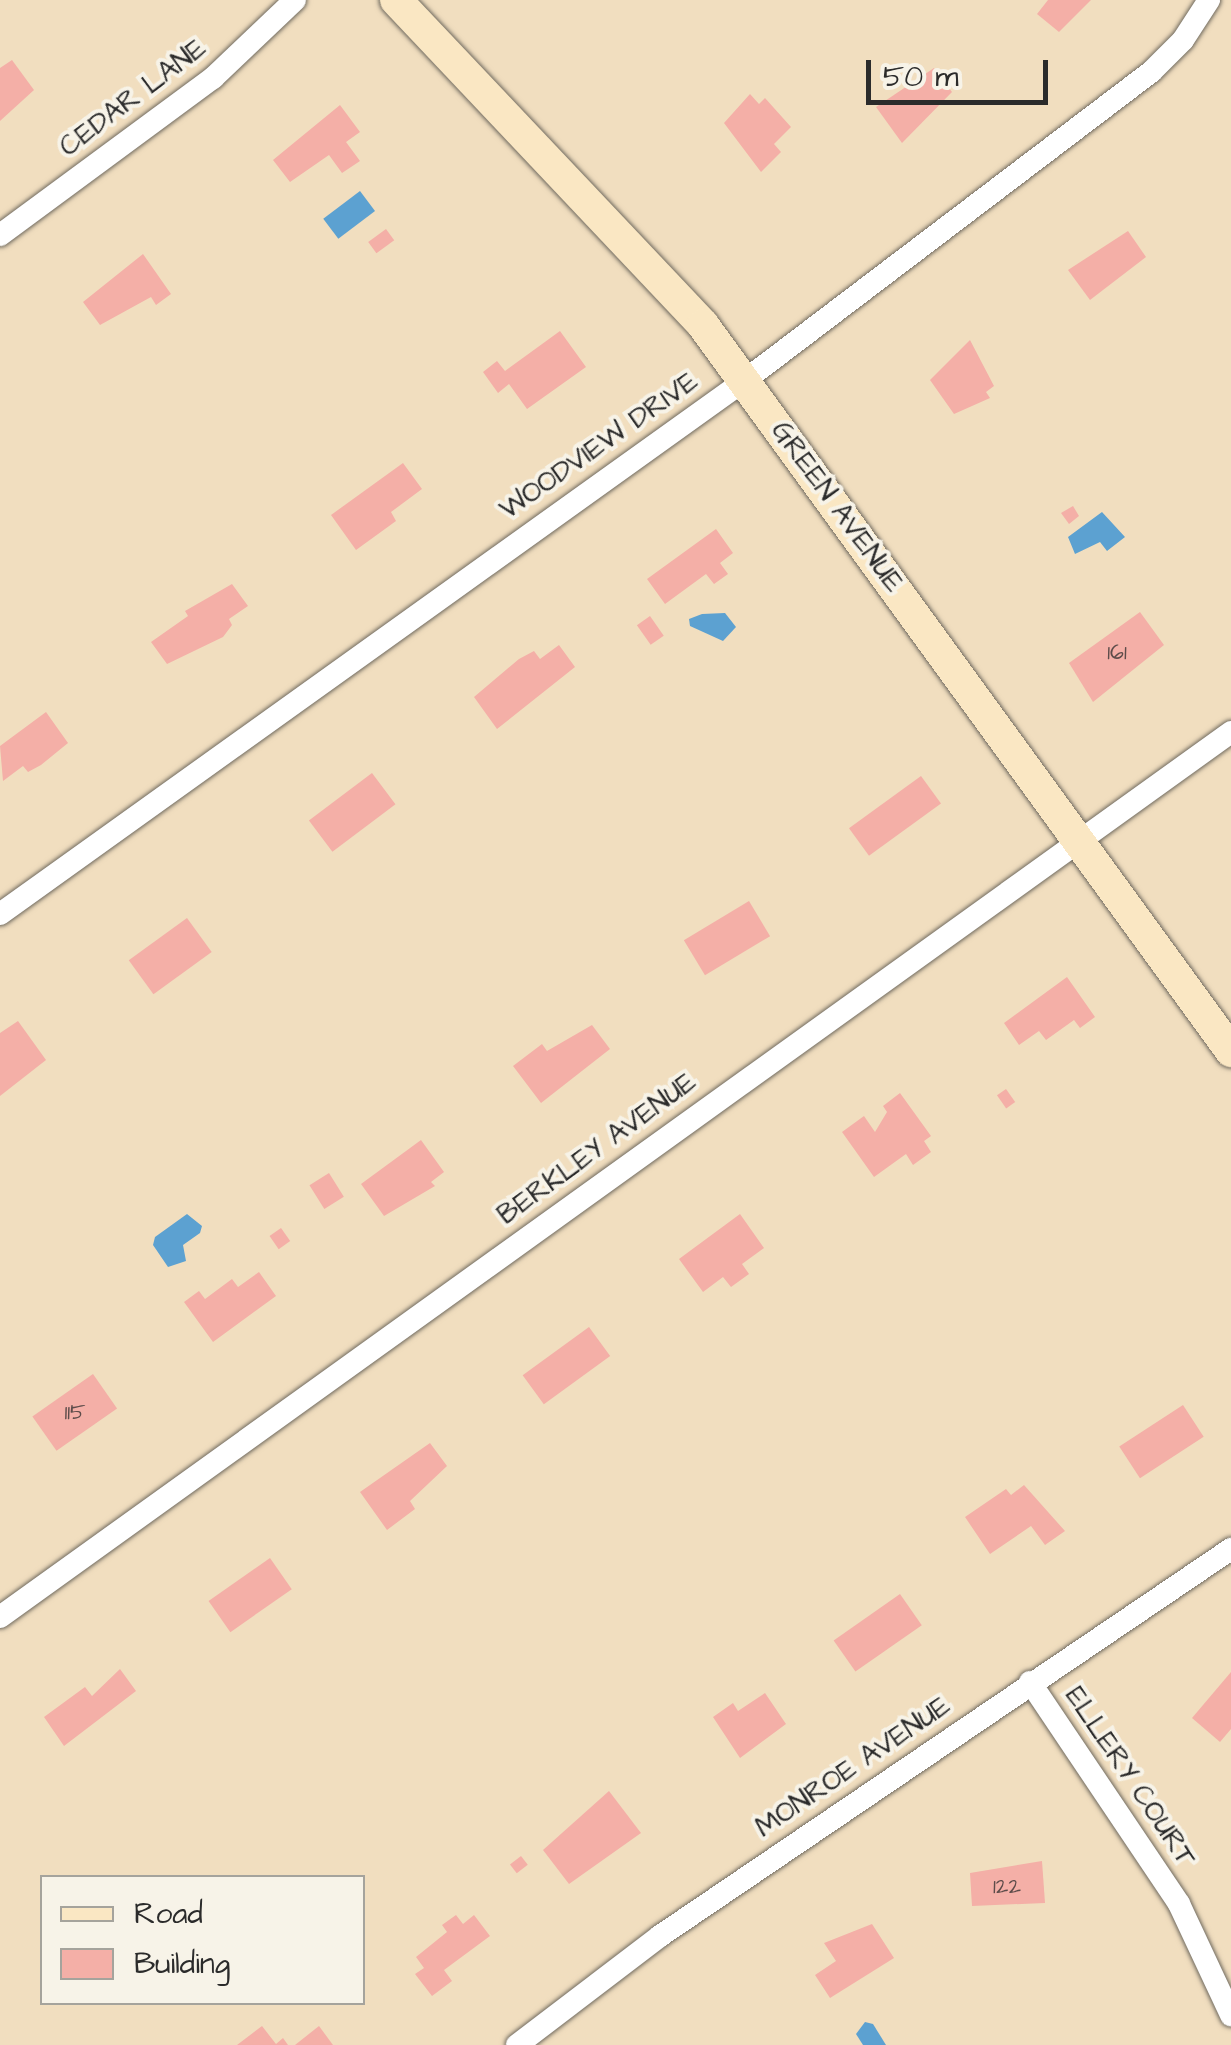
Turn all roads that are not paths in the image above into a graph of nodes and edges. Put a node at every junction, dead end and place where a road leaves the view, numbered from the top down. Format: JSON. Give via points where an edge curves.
{"nodes":[{"id":1,"x":295,"y":0,"type":"edge"},
{"id":2,"x":396,"y":0,"type":"edge"},
{"id":3,"x":1210,"y":0,"type":"edge"},
{"id":4,"x":0,"y":234,"type":"edge"},
{"id":5,"x":744,"y":381,"type":"junction"},
{"id":6,"x":1231,"y":732,"type":"edge"},
{"id":7,"x":1078,"y":838,"type":"junction"},
{"id":8,"x":0,"y":914,"type":"edge"},
{"id":9,"x":1231,"y":1051,"type":"edge"},
{"id":10,"x":1231,"y":1549,"type":"edge"},
{"id":11,"x":0,"y":1617,"type":"edge"},
{"id":12,"x":1030,"y":1682,"type":"junction"},
{"id":13,"x":1230,"y":2008,"type":"edge"},
{"id":14,"x":517,"y":2045,"type":"edge"}],
"edges":[{"from":1,"to":4,"type":"street","name":"CEDAR LANE","via":[[213,78]]},
{"from":2,"to":5,"type":"street","name":"GREEN AVENUE","via":[[703,326]]},
{"from":3,"to":5,"type":"street","name":"WOODVIEW DRIVE","via":[[1151,72]]},
{"from":5,"to":7,"type":"street","name":"GREEN AVENUE"},
{"from":5,"to":8,"type":"street","name":"WOODVIEW DRIVE"},
{"from":6,"to":7,"type":"street","name":"BERKLEY AVENUE"},
{"from":7,"to":9,"type":"street","name":"GREEN AVENUE"},
{"from":7,"to":11,"type":"street","name":"BERKLEY AVENUE"},
{"from":10,"to":12,"type":"street","name":"MONROE AVENUE"},
{"from":12,"to":13,"type":"street","name":"ELLERY COURT","via":[[1180,1904]]},
{"from":12,"to":14,"type":"street","name":"MONROE AVENUE","via":[[660,1936]]}]}
